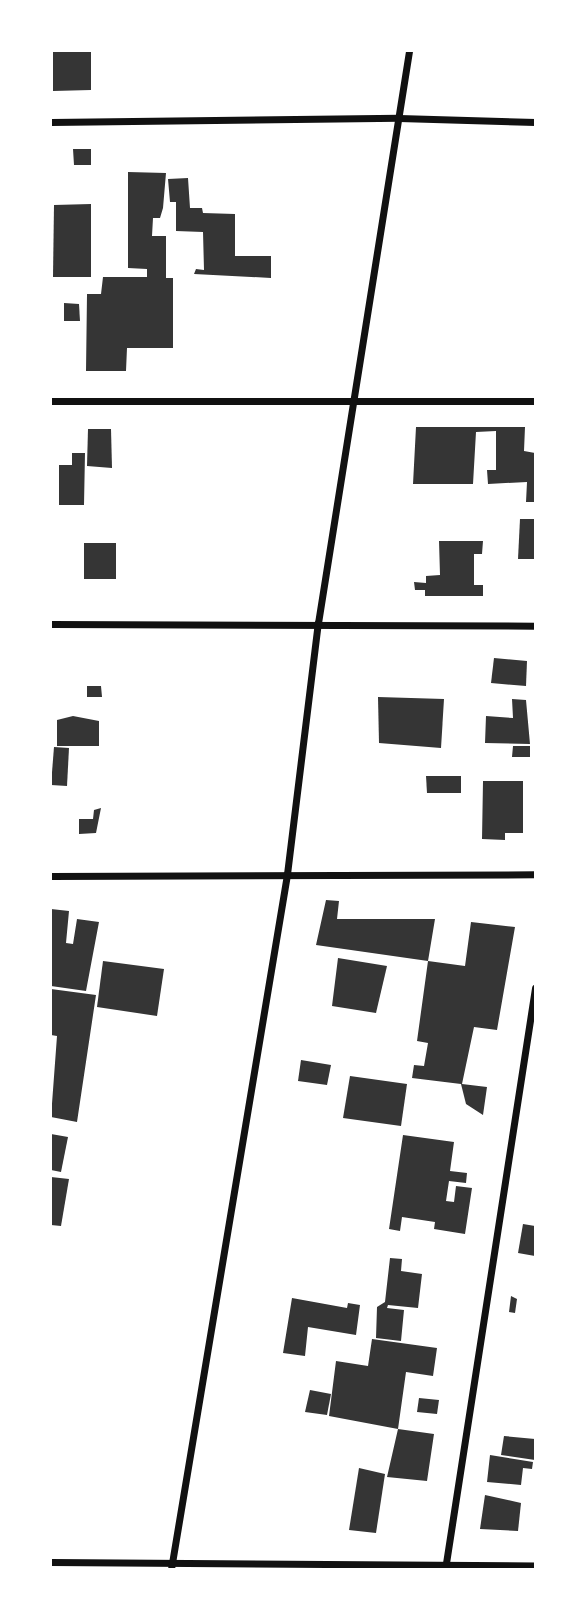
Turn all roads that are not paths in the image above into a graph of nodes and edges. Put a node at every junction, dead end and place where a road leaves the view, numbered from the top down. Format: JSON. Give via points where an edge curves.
{"nodes":[{"id":1,"x":409,"y":51,"type":"edge"},
{"id":2,"x":399,"y":118,"type":"junction"},
{"id":3,"x":51,"y":122,"type":"edge"},
{"id":4,"x":535,"y":122,"type":"edge"},
{"id":5,"x":51,"y":401,"type":"edge"},
{"id":6,"x":535,"y":401,"type":"edge"},
{"id":7,"x":352,"y":402,"type":"junction"},
{"id":8,"x":318,"y":623,"type":"junction"},
{"id":9,"x":51,"y":624,"type":"edge"},
{"id":10,"x":535,"y":626,"type":"edge"},
{"id":11,"x":287,"y":874,"type":"junction"},
{"id":12,"x":535,"y":874,"type":"edge"},
{"id":13,"x":51,"y":876,"type":"edge"},
{"id":14,"x":535,"y":988,"type":"edge"},
{"id":15,"x":51,"y":1562,"type":"edge"},
{"id":16,"x":446,"y":1563,"type":"junction"},
{"id":17,"x":535,"y":1564,"type":"edge"},
{"id":18,"x":171,"y":1567,"type":"edge"}],
"edges":[{"from":1,"to":2,"type":"street"},
{"from":2,"to":3,"type":"street"},
{"from":2,"to":4,"type":"street"},
{"from":2,"to":7,"type":"street"},
{"from":5,"to":7,"type":"street"},
{"from":6,"to":7,"type":"street"},
{"from":7,"to":8,"type":"street"},
{"from":8,"to":9,"type":"street"},
{"from":8,"to":10,"type":"street"},
{"from":8,"to":11,"type":"street"},
{"from":11,"to":12,"type":"street"},
{"from":11,"to":13,"type":"street"},
{"from":11,"to":18,"type":"street"},
{"from":14,"to":16,"type":"street"},
{"from":15,"to":18,"type":"street"},
{"from":16,"to":17,"type":"street"},
{"from":16,"to":18,"type":"street"}]}
